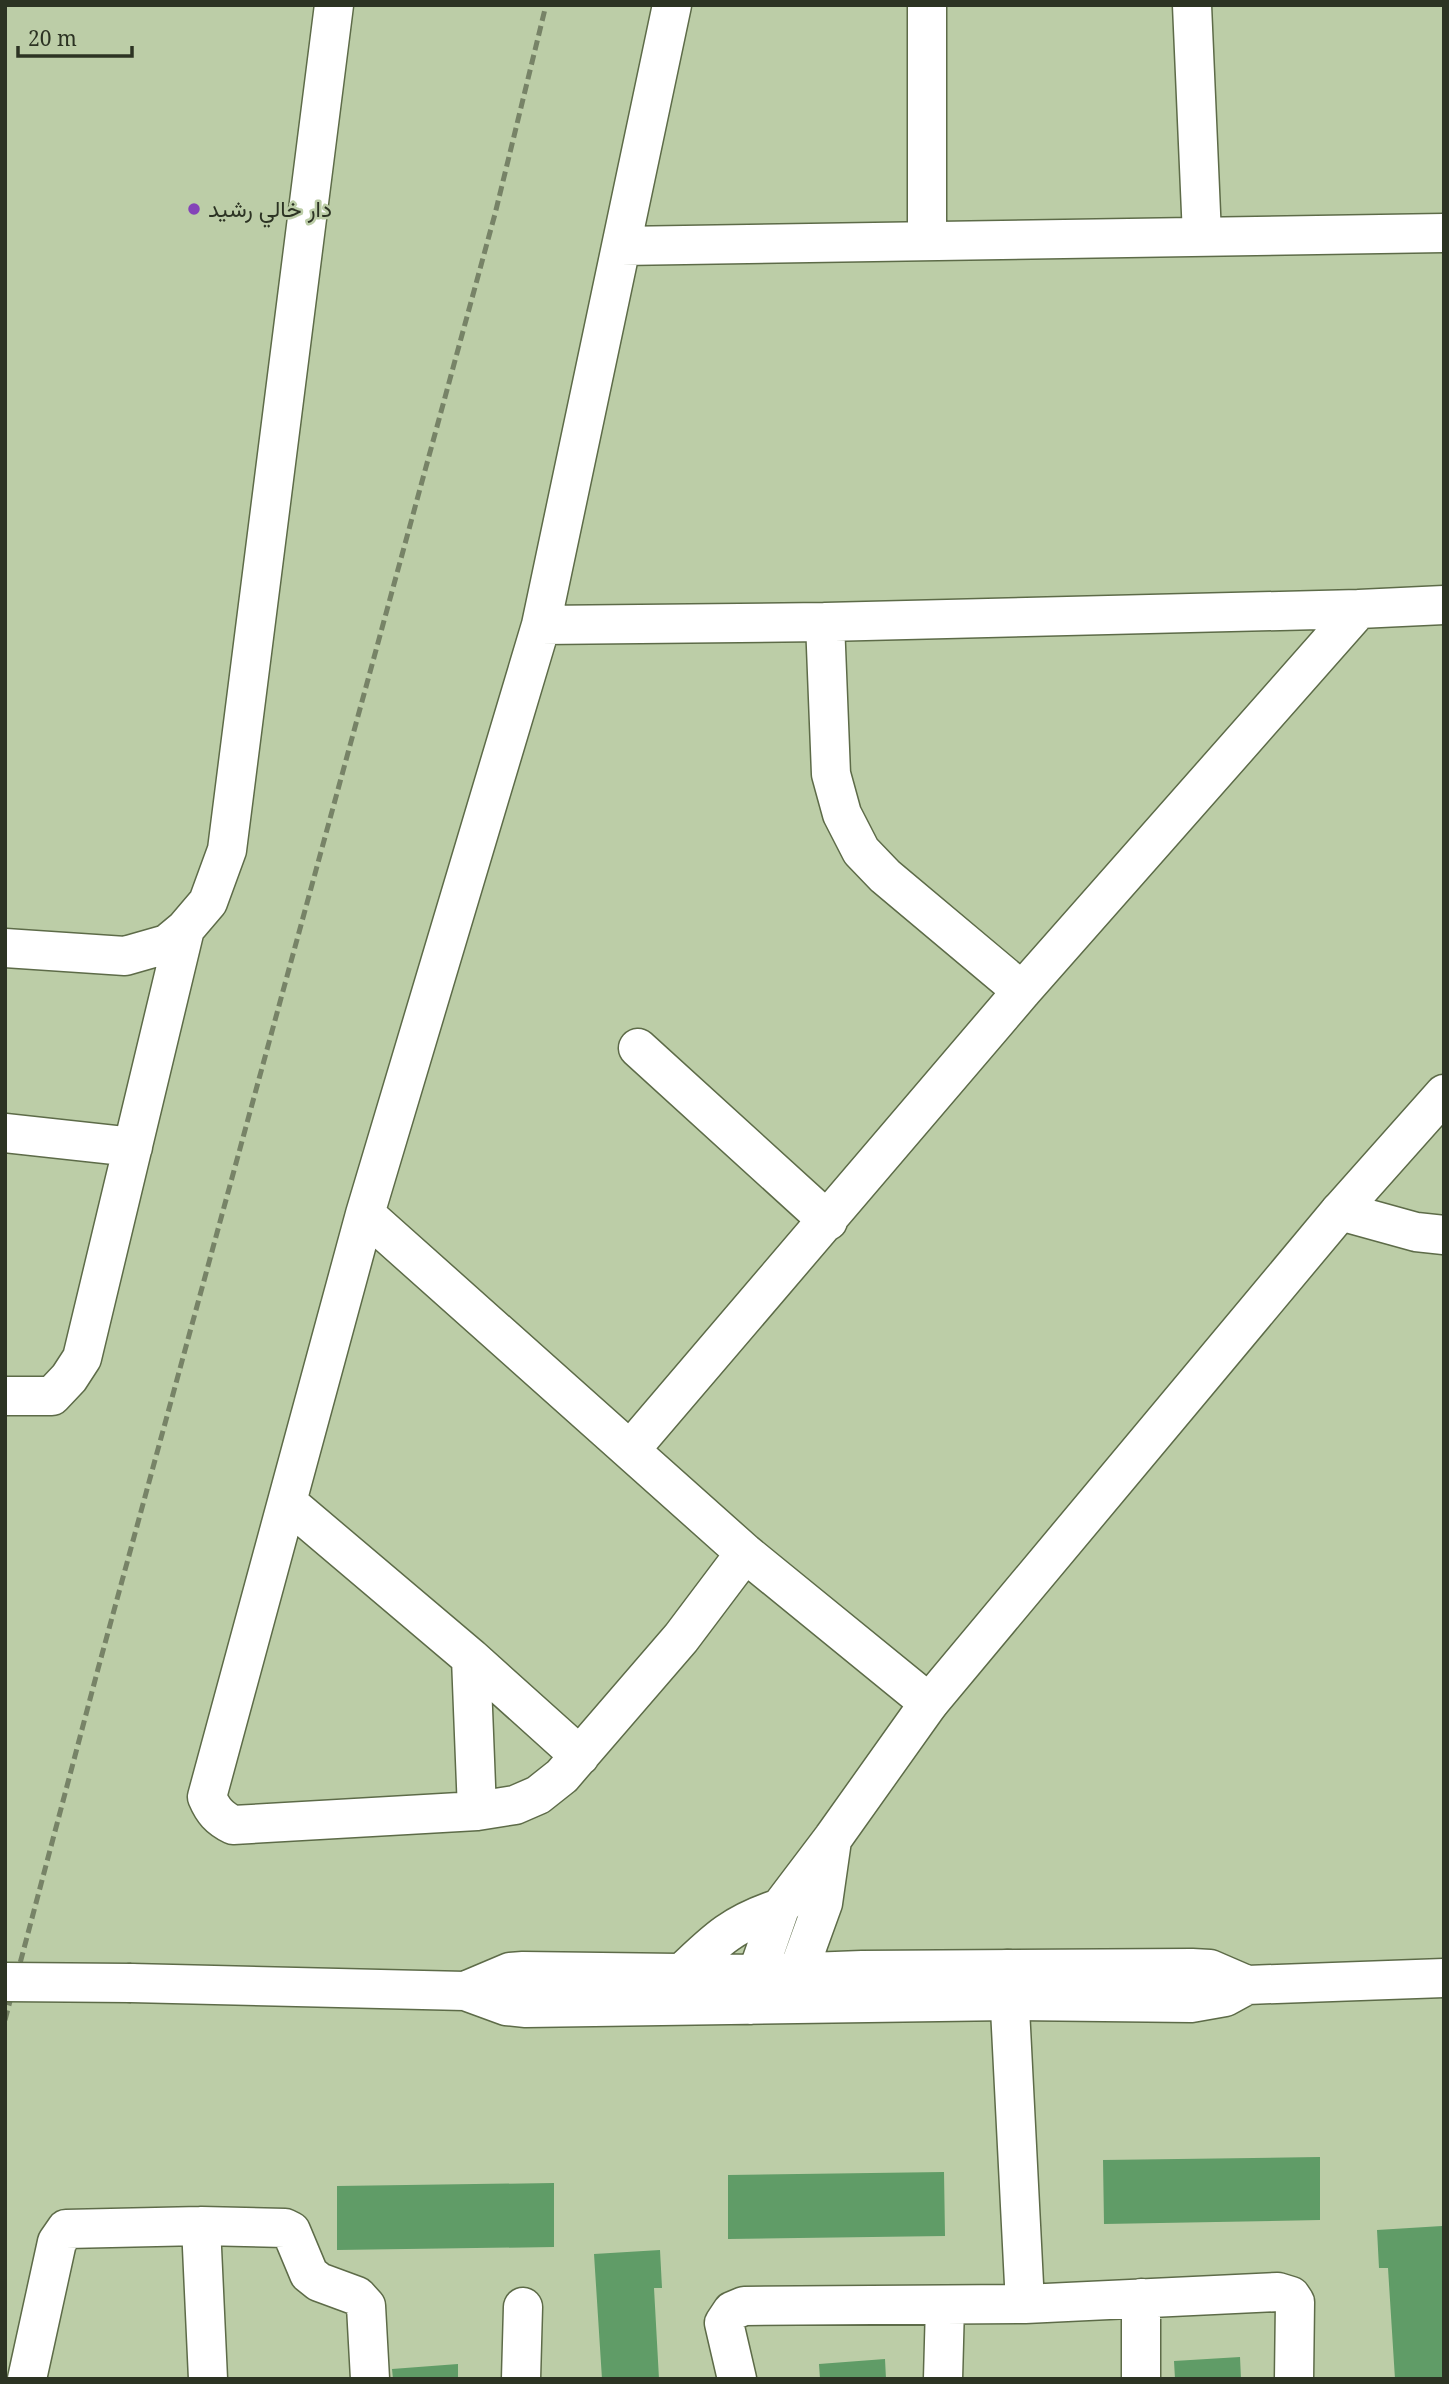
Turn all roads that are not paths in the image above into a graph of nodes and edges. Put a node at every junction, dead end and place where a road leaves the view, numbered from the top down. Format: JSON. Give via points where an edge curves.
{"nodes":[{"id":1,"x":334,"y":5,"type":"edge"},
{"id":2,"x":672,"y":5,"type":"edge"},
{"id":3,"x":927,"y":5,"type":"edge"},
{"id":4,"x":1192,"y":5,"type":"edge"},
{"id":5,"x":1444,"y":233,"type":"edge"},
{"id":6,"x":1202,"y":236,"type":"junction"},
{"id":7,"x":927,"y":240,"type":"junction"},
{"id":8,"x":621,"y":246,"type":"junction"},
{"id":9,"x":1444,"y":605,"type":"edge"},
{"id":10,"x":1359,"y":610,"type":"junction"},
{"id":11,"x":825,"y":622,"type":"junction"},
{"id":12,"x":541,"y":625,"type":"junction"},
{"id":13,"x":185,"y":929,"type":"junction"},
{"id":14,"x":5,"y":948,"type":"edge"},
{"id":15,"x":1023,"y":991,"type":"junction"},
{"id":16,"x":638,"y":1048,"type":"dead end"},
{"id":17,"x":1442,"y":1100,"type":"edge"},
{"id":18,"x":5,"y":1133,"type":"edge"},
{"id":19,"x":133,"y":1147,"type":"junction"},
{"id":20,"x":1340,"y":1211,"type":"junction"},
{"id":21,"x":365,"y":1214,"type":"junction"},
{"id":22,"x":828,"y":1221,"type":"junction"},
{"id":23,"x":1444,"y":1236,"type":"edge"},
{"id":24,"x":5,"y":1396,"type":"edge"},
{"id":25,"x":631,"y":1449,"type":"junction"},
{"id":26,"x":288,"y":1503,"type":"junction"},
{"id":27,"x":745,"y":1552,"type":"junction"},
{"id":28,"x":471,"y":1658,"type":"junction"},
{"id":29,"x":929,"y":1703,"type":"junction"},
{"id":30,"x":580,"y":1756,"type":"junction"},
{"id":31,"x":477,"y":1811,"type":"junction"},
{"id":32,"x":833,"y":1838,"type":"junction"},
{"id":33,"x":823,"y":1903,"type":"junction"},
{"id":34,"x":780,"y":1908,"type":"junction"},
{"id":35,"x":862,"y":1970,"type":"junction"},
{"id":36,"x":682,"y":1972,"type":"junction"},
{"id":37,"x":1444,"y":1978,"type":"edge"},
{"id":38,"x":5,"y":1982,"type":"edge"},
{"id":39,"x":1009,"y":1985,"type":"junction"},
{"id":40,"x":797,"y":1988,"type":"junction"},
{"id":41,"x":753,"y":1989,"type":"junction"},
{"id":42,"x":465,"y":1991,"type":"junction"},
{"id":43,"x":201,"y":2227,"type":"junction"},
{"id":44,"x":1141,"y":2298,"type":"junction"},
{"id":45,"x":1025,"y":2304,"type":"junction"},
{"id":46,"x":945,"y":2305,"type":"junction"},
{"id":47,"x":523,"y":2307,"type":"dead end"},
{"id":48,"x":27,"y":2379,"type":"edge"},
{"id":49,"x":208,"y":2379,"type":"edge"},
{"id":50,"x":370,"y":2379,"type":"edge"},
{"id":51,"x":522,"y":2379,"type":"edge"},
{"id":52,"x":737,"y":2379,"type":"edge"},
{"id":53,"x":943,"y":2379,"type":"edge"},
{"id":54,"x":1141,"y":2379,"type":"edge"},
{"id":55,"x":1294,"y":2379,"type":"edge"}],
"edges":[{"from":1,"to":13,"type":"street","via":[[227,850],[208,902]]},
{"from":2,"to":8,"type":"street"},
{"from":3,"to":7,"type":"street"},
{"from":4,"to":6,"type":"street"},
{"from":5,"to":6,"type":"street"},
{"from":6,"to":7,"type":"street"},
{"from":7,"to":8,"type":"street"},
{"from":8,"to":12,"type":"street"},
{"from":9,"to":10,"type":"street"},
{"from":10,"to":11,"type":"street"},
{"from":10,"to":15,"type":"street"},
{"from":11,"to":12,"type":"street"},
{"from":11,"to":15,"type":"street","via":[[831,774],[842,814],[861,851]]},
{"from":12,"to":21,"type":"street"},
{"from":13,"to":14,"type":"street","via":[[167,944],[125,956]]},
{"from":13,"to":19,"type":"street"},
{"from":15,"to":22,"type":"street"},
{"from":16,"to":22,"type":"street"},
{"from":17,"to":20,"type":"street"},
{"from":18,"to":19,"type":"street"},
{"from":19,"to":24,"type":"street","via":[[82,1358],[52,1396]]},
{"from":20,"to":23,"type":"street"},
{"from":20,"to":29,"type":"street"},
{"from":21,"to":25,"type":"street"},
{"from":21,"to":26,"type":"street"},
{"from":22,"to":25,"type":"street"},
{"from":25,"to":27,"type":"street"},
{"from":26,"to":28,"type":"street"},
{"from":26,"to":31,"type":"street","via":[[207,1797],[212,1810],[233,1825]]},
{"from":27,"to":29,"type":"street"},
{"from":27,"to":30,"type":"street","via":[[681,1638]]},
{"from":28,"to":30,"type":"street"},
{"from":28,"to":31,"type":"street"},
{"from":29,"to":32,"type":"street"},
{"from":30,"to":31,"type":"street","via":[[538,1795],[515,1805]]},
{"from":32,"to":33,"type":"street"},
{"from":32,"to":34,"type":"street"},
{"from":33,"to":35,"type":"street"},
{"from":33,"to":40,"type":"street"},
{"from":34,"to":36,"type":"street","via":[[732,1928]]},
{"from":34,"to":41,"type":"street"},
{"from":35,"to":39,"type":"street"},
{"from":35,"to":40,"type":"street"},
{"from":36,"to":41,"type":"street"},
{"from":36,"to":42,"type":"street","via":[[510,1972]]},
{"from":37,"to":39,"type":"street","via":[[1247,1985],[1210,1969]]},
{"from":38,"to":42,"type":"street","bridge":true},
{"from":39,"to":40,"type":"street"},
{"from":39,"to":45,"type":"street"},
{"from":40,"to":41,"type":"street"},
{"from":41,"to":42,"type":"street","via":[[526,2008]]},
{"from":43,"to":48,"type":"street","via":[[66,2229],[57,2242]]},
{"from":43,"to":49,"type":"street"},
{"from":43,"to":50,"type":"street","via":[[291,2231],[309,2274],[357,2296],[366,2306]]},
{"from":44,"to":45,"type":"street"},
{"from":44,"to":54,"type":"street"},
{"from":44,"to":55,"type":"street","via":[[1278,2292],[1291,2296],[1295,2302]]},
{"from":45,"to":46,"type":"street"},
{"from":46,"to":52,"type":"street","via":[[744,2306],[732,2311],[724,2323]]},
{"from":46,"to":53,"type":"street"},
{"from":47,"to":51,"type":"street"}]}
